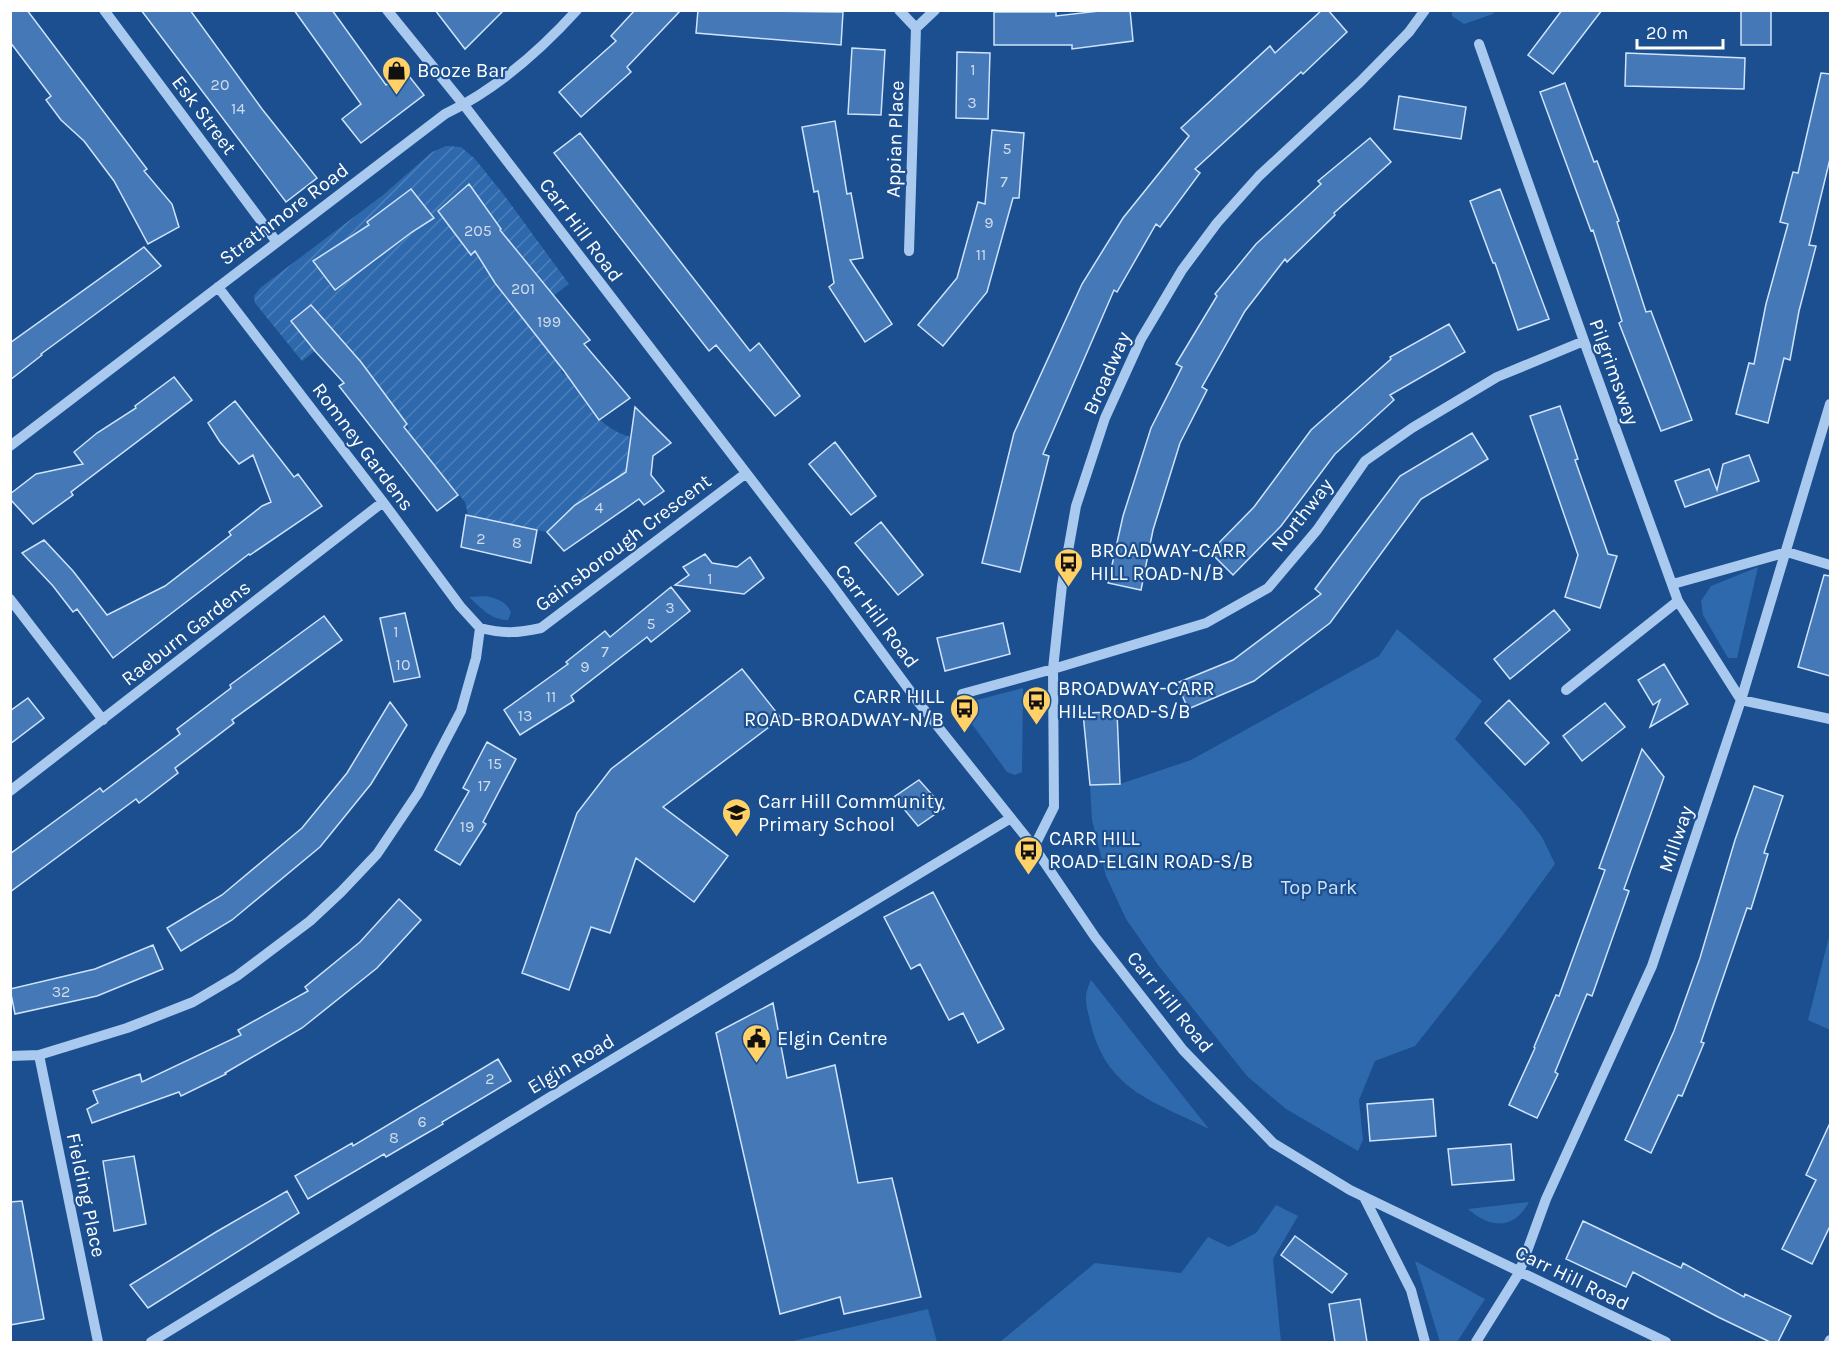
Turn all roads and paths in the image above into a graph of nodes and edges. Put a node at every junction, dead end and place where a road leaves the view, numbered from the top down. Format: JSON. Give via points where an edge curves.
{"nodes":[{"id":1,"x":104,"y":10,"type":"edge"},
{"id":2,"x":387,"y":10,"type":"edge"},
{"id":3,"x":577,"y":10,"type":"edge"},
{"id":4,"x":899,"y":10,"type":"edge"},
{"id":5,"x":935,"y":10,"type":"edge"},
{"id":6,"x":1425,"y":10,"type":"edge"},
{"id":7,"x":916,"y":28,"type":"junction"},
{"id":8,"x":1479,"y":44,"type":"dead end"},
{"id":9,"x":464,"y":105,"type":"junction"},
{"id":10,"x":276,"y":241,"type":"junction"},
{"id":11,"x":909,"y":251,"type":"dead end"},
{"id":12,"x":218,"y":287,"type":"junction"},
{"id":13,"x":1584,"y":341,"type":"junction"},
{"id":14,"x":1830,"y":404,"type":"edge"},
{"id":15,"x":10,"y":446,"type":"edge"},
{"id":16,"x":745,"y":474,"type":"junction"},
{"id":17,"x":383,"y":502,"type":"junction"},
{"id":18,"x":1787,"y":552,"type":"junction"},
{"id":19,"x":1830,"y":565,"type":"edge"},
{"id":20,"x":1672,"y":584,"type":"junction"},
{"id":21,"x":10,"y":599,"type":"edge"},
{"id":22,"x":1678,"y":601,"type":"junction"},
{"id":23,"x":480,"y":628,"type":"junction"},
{"id":24,"x":1053,"y":669,"type":"junction"},
{"id":25,"x":1566,"y":690,"type":"dead end"},
{"id":26,"x":962,"y":694,"type":"dead end"},
{"id":27,"x":1741,"y":700,"type":"junction"},
{"id":28,"x":1830,"y":719,"type":"edge"},
{"id":29,"x":103,"y":720,"type":"junction"},
{"id":30,"x":10,"y":791,"type":"edge"},
{"id":31,"x":1011,"y":818,"type":"junction"},
{"id":32,"x":1034,"y":847,"type":"junction"},
{"id":33,"x":39,"y":1055,"type":"junction"},
{"id":34,"x":10,"y":1056,"type":"edge"},
{"id":35,"x":1364,"y":1197,"type":"junction"},
{"id":36,"x":1520,"y":1273,"type":"junction"},
{"id":37,"x":98,"y":1342,"type":"edge"},
{"id":38,"x":151,"y":1342,"type":"edge"},
{"id":39,"x":1425,"y":1342,"type":"edge"},
{"id":40,"x":1476,"y":1342,"type":"edge"},
{"id":41,"x":1666,"y":1342,"type":"edge"}],
"edges":[{"from":1,"to":10,"type":"street","name":"Esk Street"},
{"from":2,"to":9,"type":"street","name":"Carr Hill Road"},
{"from":3,"to":9,"type":"street","name":"Strathmore Road","via":[[550,39]]},
{"from":4,"to":7,"type":"street"},
{"from":5,"to":7,"type":"street"},
{"from":6,"to":24,"type":"street","name":"Broadway","via":[[1360,82],[1259,176],[1217,223],[1182,270],[1141,339],[1105,418],[1076,506]]},
{"from":7,"to":11,"type":"street","name":"Appian Place"},
{"from":8,"to":13,"type":"street","name":"Pilgrimsway"},
{"from":9,"to":10,"type":"street","name":"Strathmore Road","via":[[445,114]]},
{"from":9,"to":16,"type":"street","name":"Carr Hill Road"},
{"from":10,"to":12,"type":"street","name":"Strathmore Road"},
{"from":12,"to":15,"type":"street","name":"Strathmore Road"},
{"from":12,"to":17,"type":"street","name":"Romney Gardens"},
{"from":13,"to":20,"type":"street","name":"Pilgrimsway"},
{"from":13,"to":24,"type":"street","name":"Northway","via":[[1497,377],[1365,461],[1317,530],[1268,588],[1206,623]]},
{"from":14,"to":18,"type":"street","name":"Millway"},
{"from":16,"to":23,"type":"street","name":"Gainsborough Crescent","via":[[542,628],[500,633]]},
{"from":16,"to":31,"type":"street","name":"Carr Hill Road"},
{"from":17,"to":23,"type":"street","name":"Romney Gardens"},
{"from":17,"to":29,"type":"street","name":"Raeburn Gardens"},
{"from":18,"to":19,"type":"street"},
{"from":18,"to":20,"type":"street"},
{"from":18,"to":27,"type":"street","name":"Millway"},
{"from":20,"to":22,"type":"street","name":"Pilgrimsway"},
{"from":21,"to":29,"type":"street"},
{"from":22,"to":25,"type":"street"},
{"from":22,"to":27,"type":"street","name":"Pilgrimsway"},
{"from":23,"to":33,"type":"street","via":[[461,711],[418,792],[377,854],[341,892],[310,921],[237,976],[193,1002],[127,1028]]},
{"from":24,"to":26,"type":"street","name":"Northway"},
{"from":24,"to":32,"type":"street","name":"Broadway","via":[[1054,807]]},
{"from":27,"to":28,"type":"street"},
{"from":27,"to":36,"type":"street","name":"Millway","via":[[1652,966],[1546,1198]]},
{"from":29,"to":30,"type":"street","name":"Raeburn Gardens"},
{"from":31,"to":32,"type":"street","name":"Carr Hill Road"},
{"from":31,"to":38,"type":"street","name":"Elgin Road"},
{"from":32,"to":35,"type":"street","name":"Carr Hill Road","via":[[1095,937],[1183,1050],[1273,1143]]},
{"from":33,"to":34,"type":"street"},
{"from":33,"to":37,"type":"street","name":"Fielding Place"},
{"from":35,"to":36,"type":"street","name":"Carr Hill Road"},
{"from":35,"to":39,"type":"street","via":[[1411,1290]]},
{"from":36,"to":40,"type":"street","name":"Millway"},
{"from":36,"to":41,"type":"street","name":"Carr Hill Road"}]}
